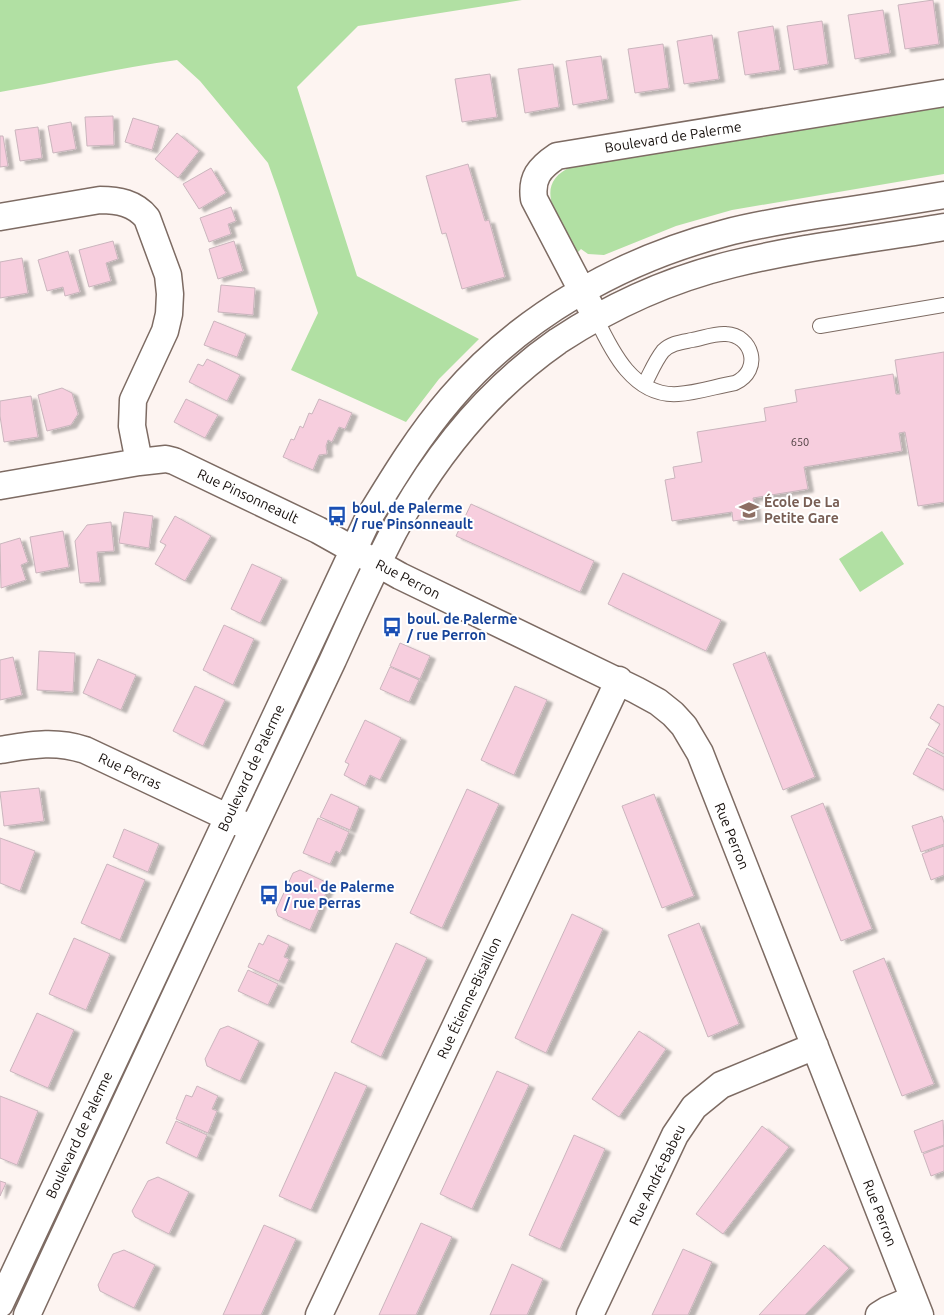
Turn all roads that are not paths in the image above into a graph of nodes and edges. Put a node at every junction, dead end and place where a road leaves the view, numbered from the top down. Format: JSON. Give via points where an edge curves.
{"nodes":[{"id":1,"x":944,"y":92,"type":"edge"},
{"id":2,"x":944,"y":195,"type":"edge"},
{"id":3,"x":0,"y":217,"type":"edge"},
{"id":4,"x":944,"y":227,"type":"edge"},
{"id":5,"x":582,"y":291,"type":"junction"},
{"id":6,"x":944,"y":305,"type":"edge"},
{"id":7,"x":596,"y":318,"type":"junction"},
{"id":8,"x":820,"y":326,"type":"dead end"},
{"id":9,"x":644,"y":385,"type":"junction"},
{"id":10,"x":139,"y":462,"type":"junction"},
{"id":11,"x":0,"y":486,"type":"edge"},
{"id":12,"x":353,"y":550,"type":"junction"},
{"id":13,"x":378,"y":564,"type":"junction"},
{"id":14,"x":618,"y":680,"type":"junction"},
{"id":15,"x":0,"y":750,"type":"edge"},
{"id":16,"x":228,"y":817,"type":"junction"},
{"id":17,"x":253,"y":829,"type":"junction"},
{"id":18,"x":815,"y":1046,"type":"junction"},
{"id":19,"x":0,"y":1305,"type":"edge"},
{"id":20,"x":916,"y":1307,"type":"edge"},
{"id":21,"x":20,"y":1315,"type":"edge"},
{"id":22,"x":27,"y":1315,"type":"edge"},
{"id":23,"x":319,"y":1315,"type":"edge"},
{"id":24,"x":590,"y":1315,"type":"edge"},
{"id":25,"x":879,"y":1315,"type":"edge"}],
"edges":[{"from":1,"to":5,"type":"street","name":"Boulevard de Palerme","via":[[557,156],[539,171],[532,188],[534,199]]},
{"from":2,"to":5,"type":"street","name":"Boulevard de Palerme","via":[[726,232],[665,252]]},
{"from":3,"to":10,"type":"street","via":[[113,200],[134,206],[147,218],[168,275],[170,294],[164,331],[133,400],[132,426]]},
{"from":4,"to":7,"type":"street","name":"Boulevard de Palerme","via":[[796,250],[732,264],[658,289]]},
{"from":5,"to":7,"type":"street","name":"Boulevard de Palerme"},
{"from":5,"to":12,"type":"street","name":"Boulevard de Palerme","via":[[499,350],[450,398],[392,481]]},
{"from":6,"to":8,"type":"lane"},
{"from":7,"to":9,"type":"lane","via":[[623,366]]},
{"from":7,"to":13,"type":"street","name":"Boulevard de Palerme","via":[[521,370],[475,414],[423,485]]},
{"from":9,"to":9,"type":"lane","via":[[678,394],[735,383],[752,366],[750,351],[737,337],[728,334],[675,344],[664,351]]},
{"from":10,"to":11,"type":"street","name":"Rue Pinsonneault"},
{"from":10,"to":12,"type":"street","name":"Rue Pinsonneault","via":[[174,461]]},
{"from":12,"to":13,"type":"street","name":"Rue Perron"},
{"from":12,"to":16,"type":"street","name":"Boulevard de Palerme"},
{"from":13,"to":14,"type":"street","name":"Rue Perron"},
{"from":13,"to":17,"type":"street","name":"Boulevard de Palerme"},
{"from":14,"to":18,"type":"street","name":"Rue Perron","via":[[674,714],[693,740]]},
{"from":14,"to":23,"type":"street","name":"Rue Étienne-Bisaillon"},
{"from":15,"to":16,"type":"street","name":"Rue Perras","via":[[49,743],[72,746]]},
{"from":16,"to":17,"type":"street","name":"Rue Perras"},
{"from":16,"to":19,"type":"street","name":"Boulevard de Palerme"},
{"from":17,"to":22,"type":"street","name":"Boulevard de Palerme"},
{"from":18,"to":20,"type":"street","name":"Rue Perron"},
{"from":18,"to":24,"type":"street","name":"Rue André-Babeu","via":[[721,1085],[694,1107],[675,1135]]},
{"from":19,"to":21,"type":"street"},
{"from":20,"to":25,"type":"street","name":"Rue Perron"}]}
